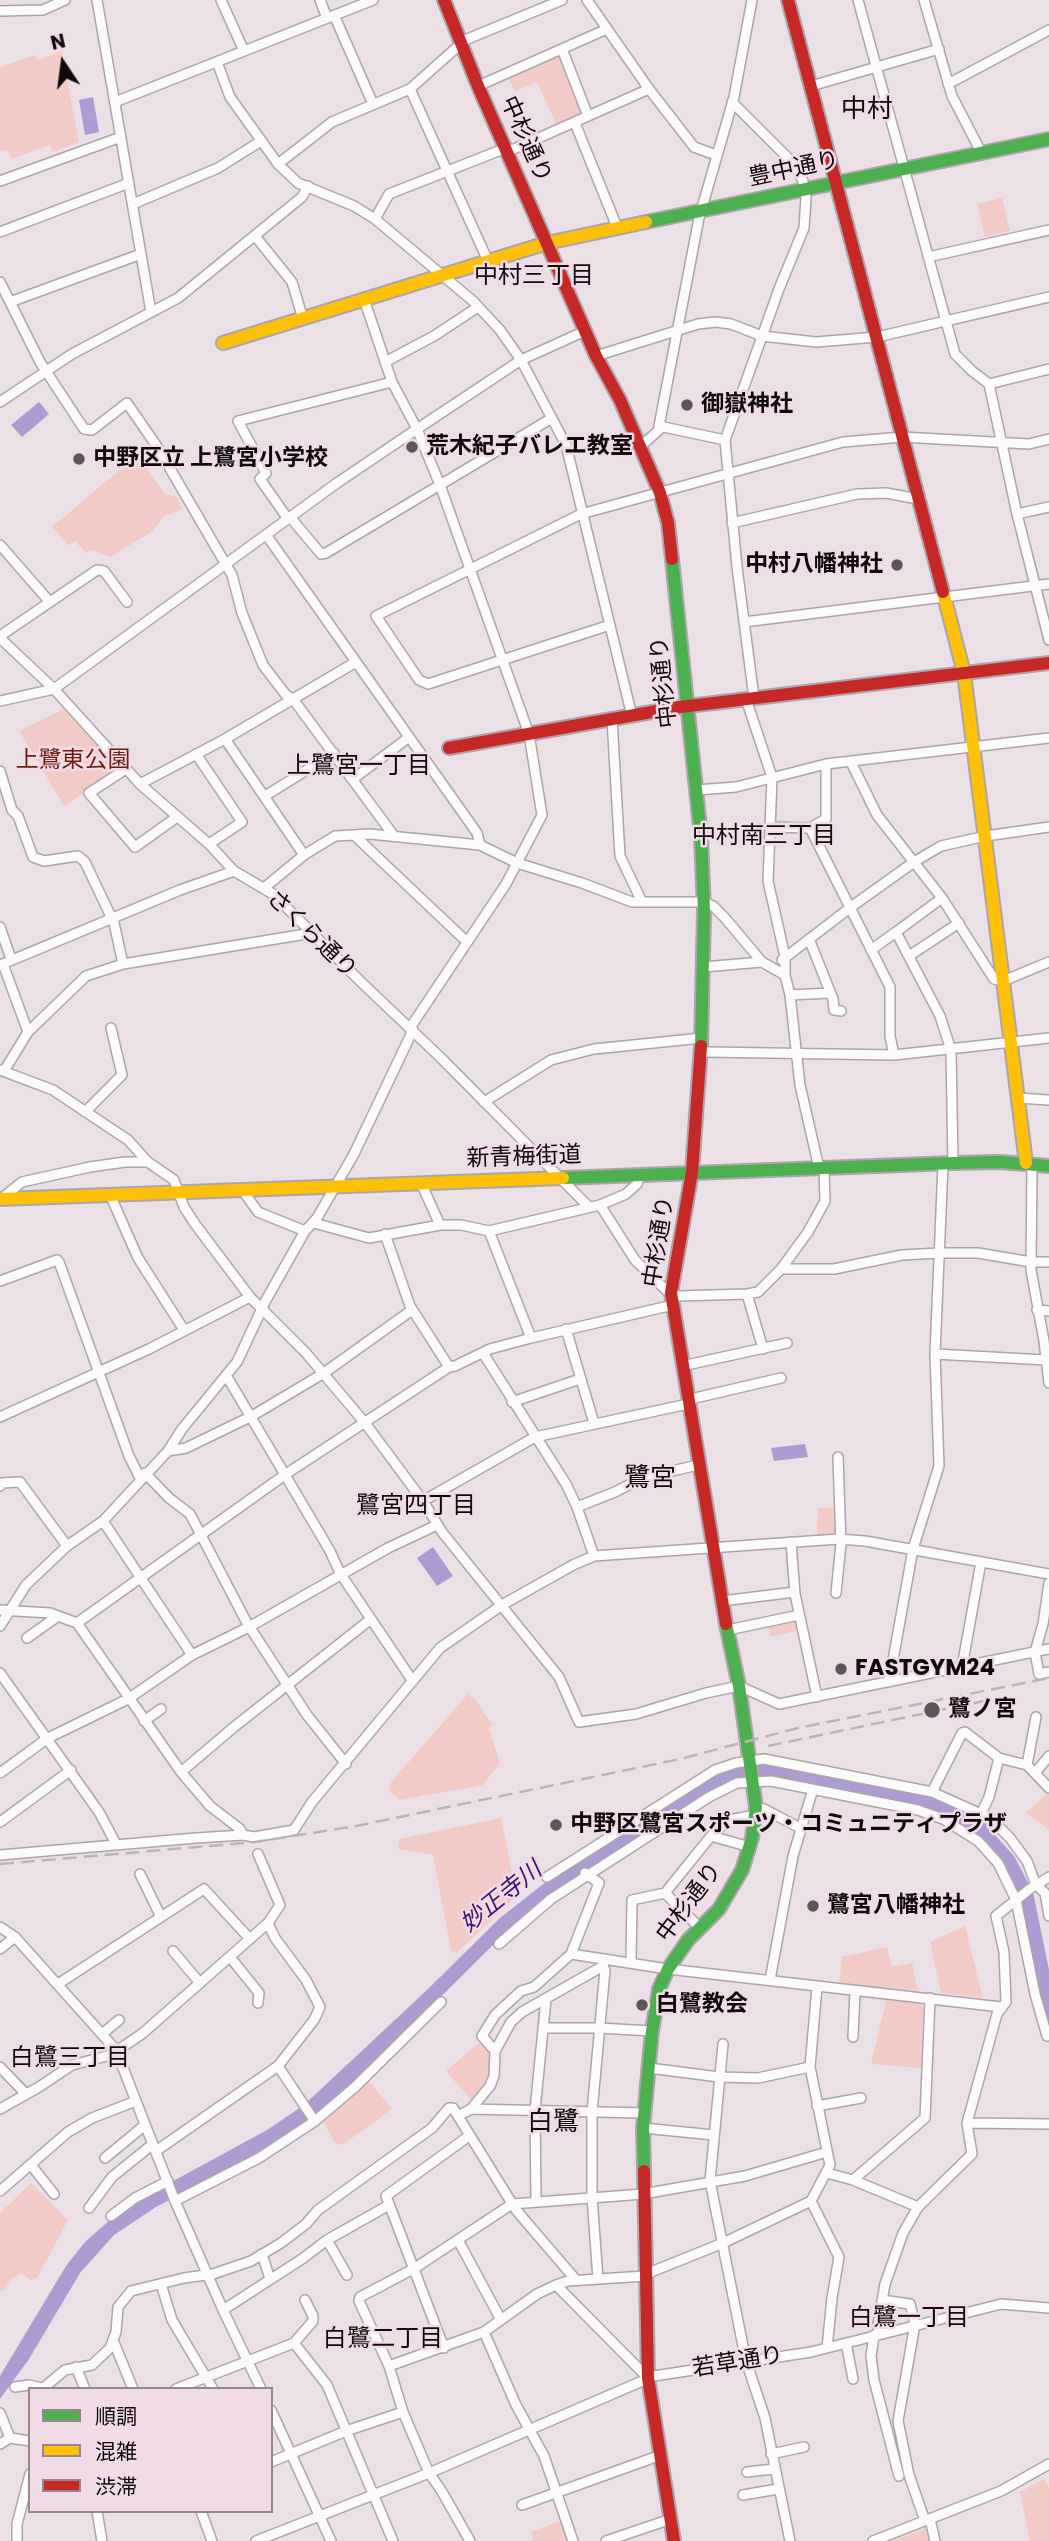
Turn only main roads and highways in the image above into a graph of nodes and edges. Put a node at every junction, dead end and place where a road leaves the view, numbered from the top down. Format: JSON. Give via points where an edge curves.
{"nodes":[{"id":1,"x":444,"y":0,"type":"edge"},
{"id":2,"x":788,"y":0,"type":"edge"},
{"id":3,"x":1049,"y":139,"type":"edge"},
{"id":4,"x":836,"y":183,"type":"junction"},
{"id":5,"x":547,"y":243,"type":"junction"},
{"id":6,"x":223,"y":343,"type":"dead end"},
{"id":7,"x":1049,"y":663,"type":"edge"},
{"id":8,"x":964,"y":673,"type":"junction"},
{"id":9,"x":689,"y":706,"type":"junction"},
{"id":10,"x":449,"y":748,"type":"dead end"},
{"id":11,"x":1029,"y":1164,"type":"junction"},
{"id":12,"x":1049,"y":1166,"type":"edge"},
{"id":13,"x":692,"y":1172,"type":"junction"},
{"id":14,"x":1,"y":1199,"type":"edge"},
{"id":15,"x":674,"y":2541,"type":"edge"}],
"edges":[{"from":1,"to":5,"type":"main road","name":"中杉通り"},
{"from":2,"to":4,"type":"main road"},
{"from":3,"to":4,"type":"main road","name":"豊中通り"},
{"from":4,"to":5,"type":"main road","name":"豊中通り"},
{"from":4,"to":8,"type":"main road"},
{"from":5,"to":6,"type":"main road","name":"豊中通り"},
{"from":5,"to":9,"type":"main road","name":"中杉通り","via":[[660,493],[668,523]]},
{"from":7,"to":8,"type":"main road"},
{"from":8,"to":9,"type":"main road"},
{"from":8,"to":11,"type":"main road"},
{"from":9,"to":10,"type":"main road"},
{"from":9,"to":13,"type":"main road","name":"中杉通り","via":[[704,902],[702,1038]]},
{"from":11,"to":12,"type":"main road","name":"新青梅街道"},
{"from":11,"to":13,"type":"main road","name":"新青梅街道"},
{"from":13,"to":14,"type":"main road","name":"新青梅街道"},
{"from":13,"to":15,"type":"main road","name":"中杉通り","via":[[672,1299],[712,1548],[753,1761],[756,1811],[750,1847],[733,1888],[668,1969],[659,1989],[652,2031],[643,2113],[648,2378]]}]}
